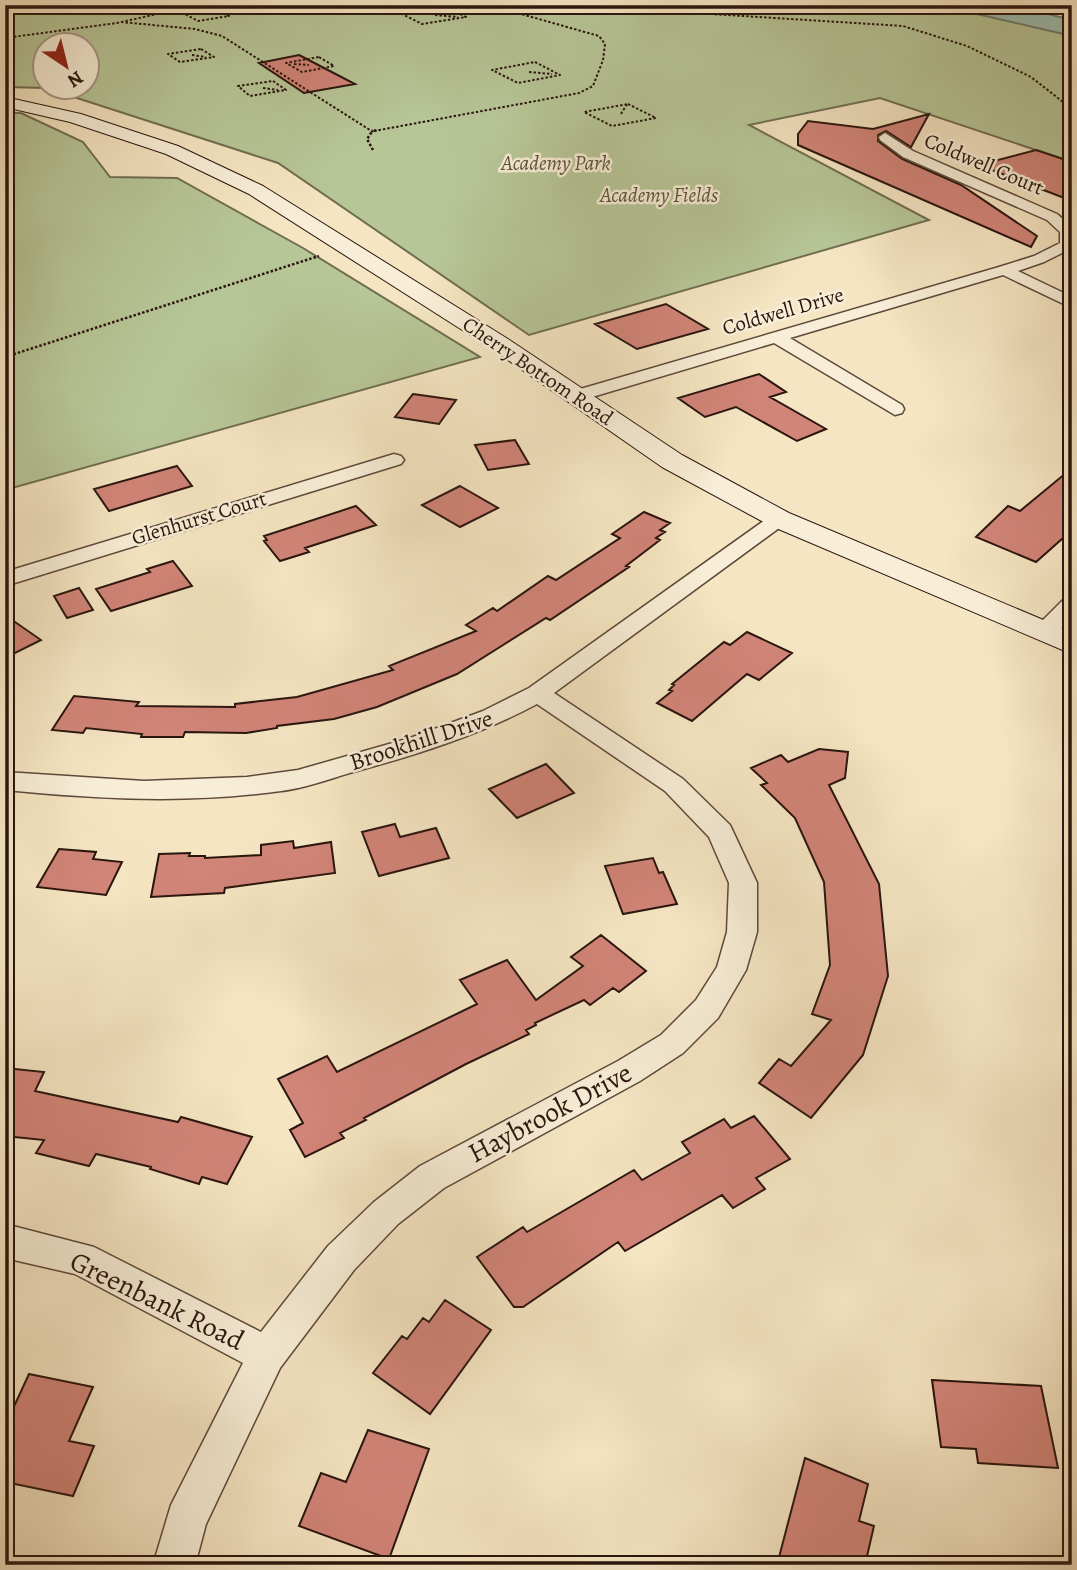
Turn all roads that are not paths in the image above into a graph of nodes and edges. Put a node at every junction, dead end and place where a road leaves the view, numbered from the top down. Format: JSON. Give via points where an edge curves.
{"nodes":[{"id":1,"x":1065,"y":5,"type":"edge"},
{"id":2,"x":1072,"y":7,"type":"edge"},
{"id":3,"x":5,"y":102,"type":"edge"},
{"id":4,"x":886,"y":137,"type":"dead end"},
{"id":5,"x":1069,"y":240,"type":"edge"},
{"id":6,"x":1003,"y":270,"type":"junction"},
{"id":7,"x":1072,"y":303,"type":"edge"},
{"id":8,"x":776,"y":337,"type":"junction"},
{"id":9,"x":576,"y":396,"type":"junction"},
{"id":10,"x":895,"y":409,"type":"dead end"},
{"id":11,"x":394,"y":460,"type":"dead end"},
{"id":12,"x":779,"y":519,"type":"junction"},
{"id":13,"x":5,"y":579,"type":"edge"},
{"id":14,"x":1072,"y":604,"type":"edge"},
{"id":15,"x":1058,"y":638,"type":"edge"},
{"id":16,"x":538,"y":693,"type":"junction"},
{"id":17,"x":5,"y":781,"type":"edge"},
{"id":18,"x":5,"y":1241,"type":"edge"},
{"id":19,"x":267,"y":1355,"type":"junction"},
{"id":20,"x":174,"y":1565,"type":"edge"}],
"edges":[{"from":1,"to":2,"type":"main road"},
{"from":3,"to":9,"type":"main road","name":"Cherry Bottom Road","via":[[75,118],[172,150],[256,190]]},
{"from":4,"to":5,"type":"street","name":"Coldwell Court","via":[[908,154],[1052,217],[1067,231]]},
{"from":5,"to":6,"type":"street","name":"Coldwell Court","via":[[1039,260]]},
{"from":6,"to":7,"type":"street"},
{"from":6,"to":8,"type":"street","name":"Coldwell Drive"},
{"from":8,"to":9,"type":"street","name":"Coldwell Drive"},
{"from":8,"to":10,"type":"street"},
{"from":9,"to":12,"type":"main road","name":"Cherry Bottom Road","via":[[672,461]]},
{"from":11,"to":13,"type":"street","name":"Glenhurst Court"},
{"from":12,"to":15,"type":"main road","name":"Cherry Bottom Road"},
{"from":12,"to":16,"type":"street","name":"Brookhill Drive"},
{"from":14,"to":15,"type":"street"},
{"from":16,"to":17,"type":"street","name":"Brookhill Drive","via":[[506,712],[405,750],[284,782],[185,790],[82,790]]},
{"from":16,"to":19,"type":"street","name":"Haybrook Drive","via":[[674,785],[720,832],[743,883],[742,932],[731,970],[707,1009],[672,1044],[432,1177],[386,1213],[341,1258]]},
{"from":18,"to":19,"type":"street","name":"Greenbank Road","via":[[81,1259]]},
{"from":19,"to":20,"type":"street","name":"Haybrook Drive","via":[[186,1520]]}]}
